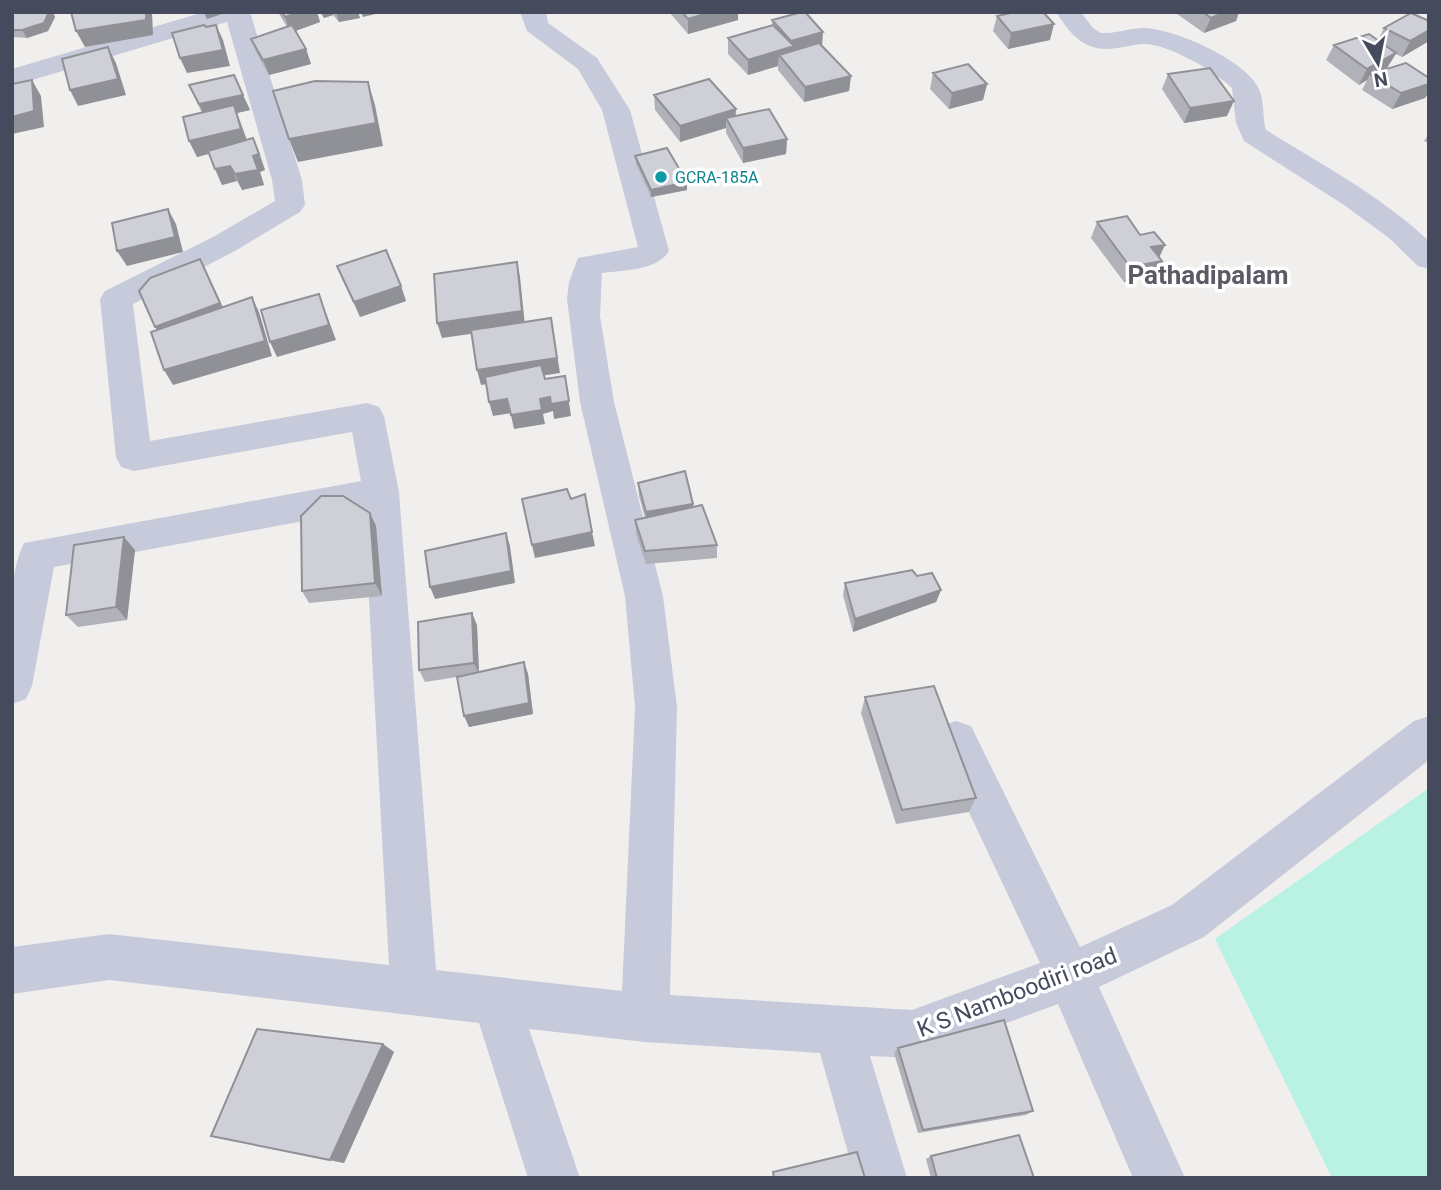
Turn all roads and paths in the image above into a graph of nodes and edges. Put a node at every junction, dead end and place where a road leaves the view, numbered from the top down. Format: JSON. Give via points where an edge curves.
{"nodes":[{"id":1,"x":232,"y":12,"type":"edge"},
{"id":2,"x":237,"y":12,"type":"edge"},
{"id":3,"x":533,"y":12,"type":"edge"},
{"id":4,"x":1078,"y":14,"type":"edge"},
{"id":5,"x":12,"y":78,"type":"edge"},
{"id":6,"x":1429,"y":259,"type":"edge"},
{"id":7,"x":381,"y":492,"type":"junction"},
{"id":8,"x":12,"y":686,"type":"edge"},
{"id":9,"x":1429,"y":735,"type":"edge"},
{"id":10,"x":956,"y":740,"type":"edge"},
{"id":11,"x":12,"y":971,"type":"edge"},
{"id":12,"x":1070,"y":976,"type":"junction"},
{"id":13,"x":414,"y":993,"type":"junction"},
{"id":14,"x":496,"y":1002,"type":"junction"},
{"id":15,"x":645,"y":1018,"type":"junction"},
{"id":16,"x":838,"y":1030,"type":"junction"},
{"id":17,"x":554,"y":1178,"type":"edge"},
{"id":18,"x":881,"y":1178,"type":"edge"},
{"id":19,"x":1159,"y":1178,"type":"edge"}],
"edges":[{"from":1,"to":5,"type":"street"},
{"from":2,"to":7,"type":"street","via":[[287,180],[290,205],[116,299],[134,457],[367,416]]},
{"from":3,"to":15,"type":"street","via":[[536,26],[588,64],[616,110],[654,251],[589,265],[583,282],[597,402],[644,596],[656,708]]},
{"from":4,"to":6,"type":"street","via":[[1086,35],[1097,41],[1156,38],[1223,67],[1245,88],[1254,135],[1354,198]]},
{"from":7,"to":8,"type":"street","via":[[37,554]]},
{"from":7,"to":13,"type":"street"},
{"from":9,"to":12,"type":"street","name":"K S Namboodiri road","via":[[1188,921]]},
{"from":10,"to":12,"type":"street"},
{"from":11,"to":13,"type":"street","name":"K S Namboodiri road","via":[[109,957]]},
{"from":12,"to":16,"type":"street","name":"K S Namboodiri road","via":[[912,1034]]},
{"from":12,"to":19,"type":"street"},
{"from":13,"to":14,"type":"street","name":"K S Namboodiri road"},
{"from":14,"to":15,"type":"street","name":"K S Namboodiri road"},
{"from":14,"to":17,"type":"street"},
{"from":15,"to":16,"type":"street","name":"K S Namboodiri road"},
{"from":16,"to":18,"type":"street"}]}
